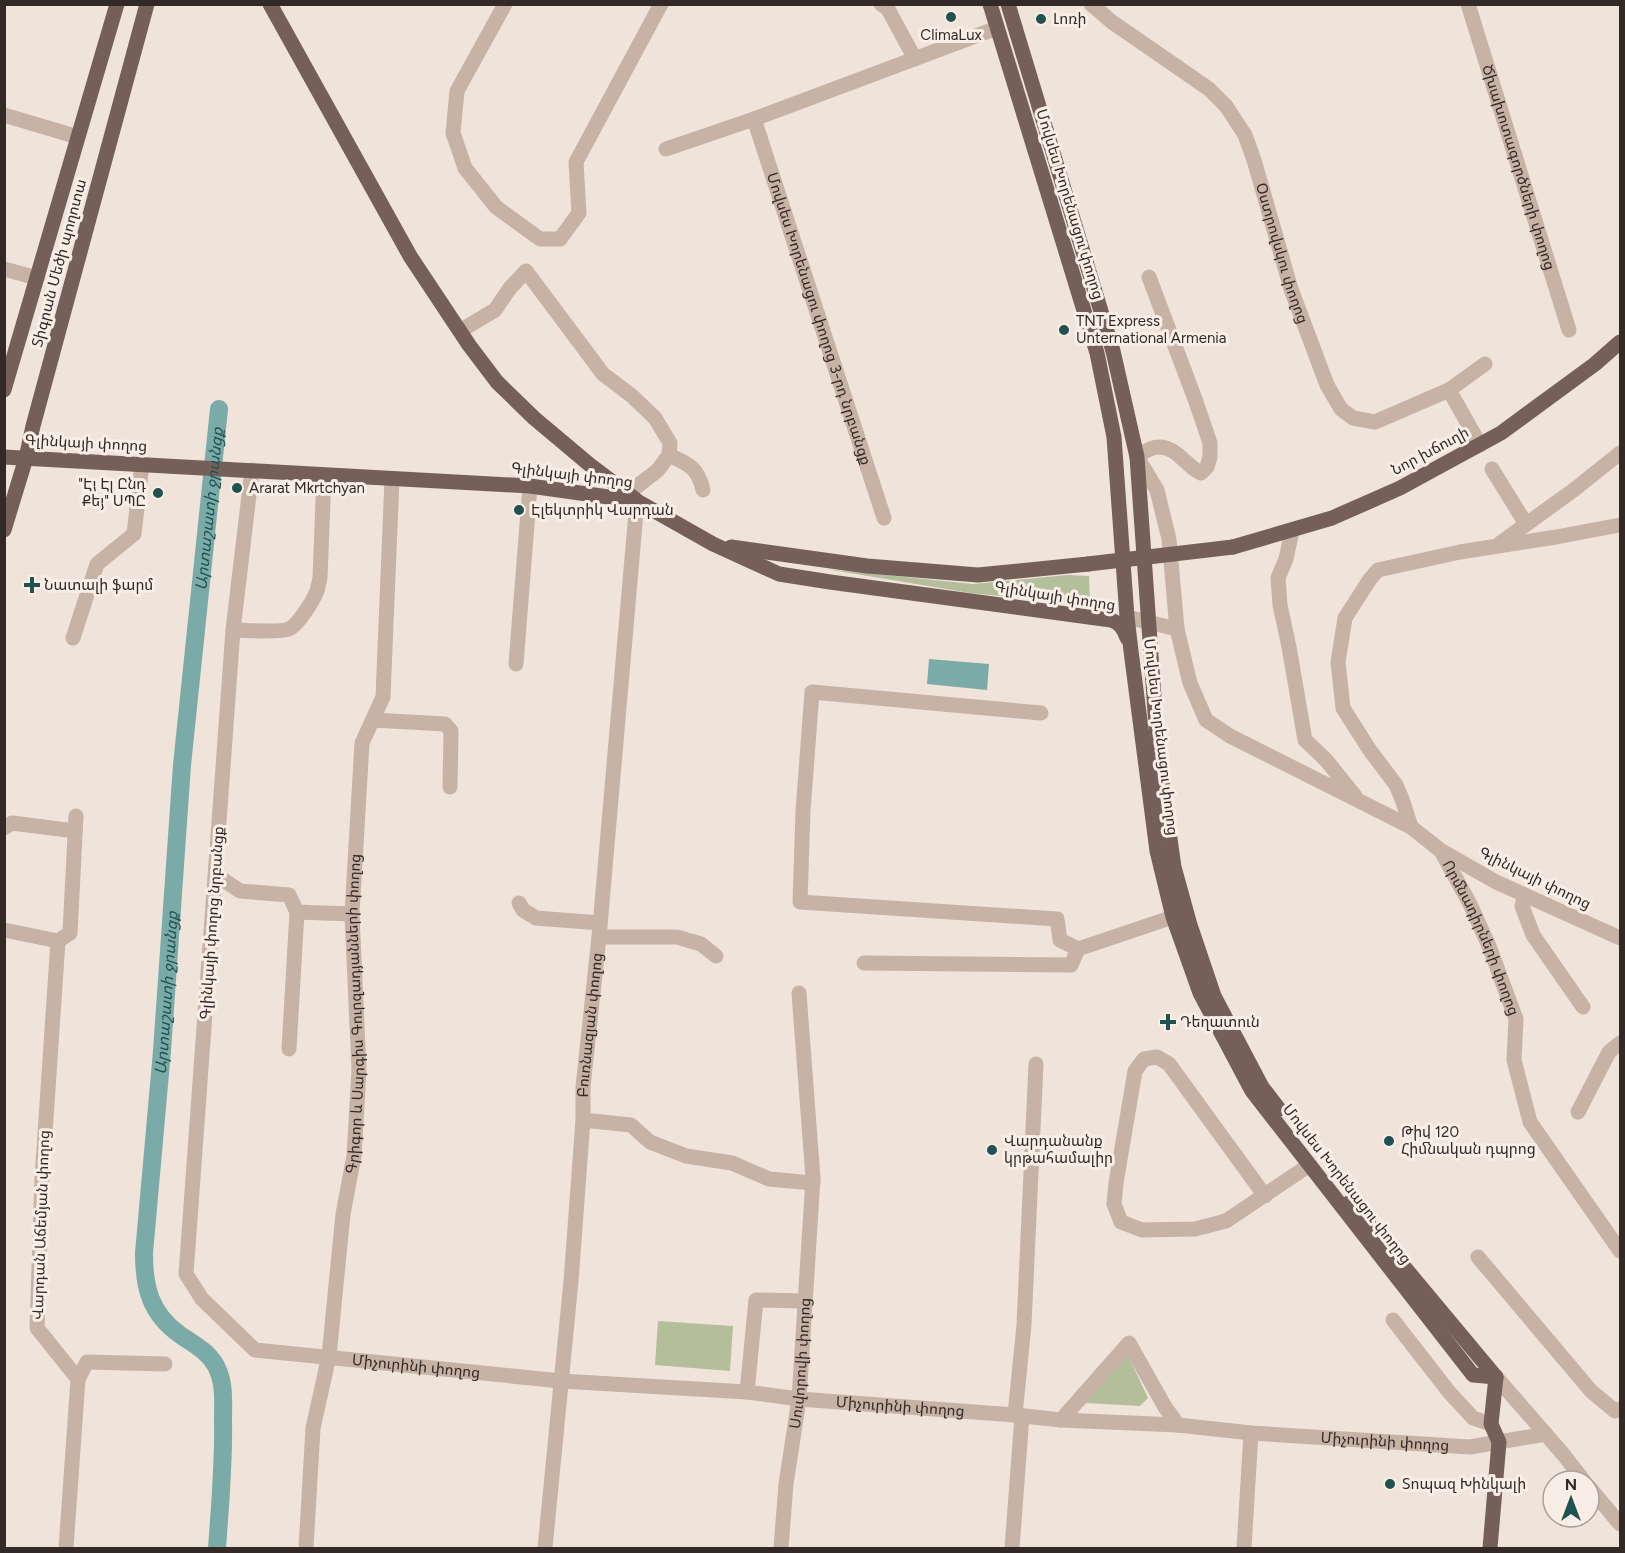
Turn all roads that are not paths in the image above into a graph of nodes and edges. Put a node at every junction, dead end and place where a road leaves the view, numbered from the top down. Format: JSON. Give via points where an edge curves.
{"nodes":[{"id":1,"x":117,"y":4,"type":"edge"},
{"id":2,"x":147,"y":4,"type":"edge"},
{"id":3,"x":270,"y":4,"type":"edge"},
{"id":4,"x":505,"y":4,"type":"edge"},
{"id":5,"x":661,"y":4,"type":"edge"},
{"id":6,"x":881,"y":4,"type":"edge"},
{"id":7,"x":990,"y":4,"type":"edge"},
{"id":8,"x":1008,"y":4,"type":"edge"},
{"id":9,"x":1091,"y":4,"type":"edge"},
{"id":10,"x":1468,"y":4,"type":"edge"},
{"id":11,"x":997,"y":28,"type":"junction"},
{"id":12,"x":915,"y":59,"type":"junction"},
{"id":13,"x":4,"y":115,"type":"edge"},
{"id":14,"x":754,"y":119,"type":"junction"},
{"id":15,"x":78,"y":137,"type":"junction"},
{"id":16,"x":666,"y":149,"type":"dead end"},
{"id":17,"x":4,"y":269,"type":"edge"},
{"id":18,"x":1149,"y":277,"type":"dead end"},
{"id":19,"x":37,"y":278,"type":"junction"},
{"id":20,"x":1569,"y":330,"type":"dead end"},
{"id":21,"x":460,"y":331,"type":"junction"},
{"id":22,"x":1620,"y":342,"type":"edge"},
{"id":23,"x":1485,"y":364,"type":"dead end"},
{"id":24,"x":4,"y":390,"type":"edge"},
{"id":25,"x":1449,"y":390,"type":"junction"},
{"id":26,"x":1480,"y":445,"type":"junction"},
{"id":27,"x":1620,"y":453,"type":"edge"},
{"id":28,"x":669,"y":455,"type":"junction"},
{"id":29,"x":1137,"y":456,"type":"junction"},
{"id":30,"x":4,"y":457,"type":"edge"},
{"id":31,"x":26,"y":458,"type":"junction"},
{"id":32,"x":142,"y":464,"type":"junction"},
{"id":33,"x":1492,"y":469,"type":"dead end"},
{"id":34,"x":246,"y":470,"type":"junction"},
{"id":35,"x":324,"y":475,"type":"junction"},
{"id":36,"x":392,"y":479,"type":"junction"},
{"id":37,"x":530,"y":486,"type":"junction"},
{"id":38,"x":703,"y":490,"type":"dead end"},
{"id":39,"x":632,"y":497,"type":"junction"},
{"id":40,"x":884,"y":518,"type":"dead end"},
{"id":41,"x":1526,"y":524,"type":"junction"},
{"id":42,"x":1620,"y":525,"type":"edge"},
{"id":43,"x":4,"y":530,"type":"edge"},
{"id":44,"x":1292,"y":531,"type":"junction"},
{"id":45,"x":713,"y":544,"type":"junction"},
{"id":46,"x":1497,"y":546,"type":"junction"},
{"id":47,"x":1127,"y":617,"type":"junction"},
{"id":48,"x":1148,"y":622,"type":"junction"},
{"id":49,"x":1177,"y":629,"type":"junction"},
{"id":50,"x":233,"y":630,"type":"junction"},
{"id":51,"x":73,"y":638,"type":"dead end"},
{"id":52,"x":1131,"y":651,"type":"junction"},
{"id":53,"x":516,"y":664,"type":"dead end"},
{"id":54,"x":1041,"y":713,"type":"dead end"},
{"id":55,"x":373,"y":720,"type":"junction"},
{"id":56,"x":450,"y":787,"type":"dead end"},
{"id":57,"x":1359,"y":800,"type":"junction"},
{"id":58,"x":1411,"y":827,"type":"junction"},
{"id":59,"x":4,"y":828,"type":"edge"},
{"id":60,"x":1440,"y":850,"type":"junction"},
{"id":61,"x":216,"y":875,"type":"junction"},
{"id":62,"x":1524,"y":895,"type":"junction"},
{"id":63,"x":519,"y":903,"type":"dead end"},
{"id":64,"x":297,"y":912,"type":"junction"},
{"id":65,"x":352,"y":914,"type":"junction"},
{"id":66,"x":1173,"y":917,"type":"junction"},
{"id":67,"x":4,"y":930,"type":"edge"},
{"id":68,"x":599,"y":930,"type":"junction"},
{"id":69,"x":1620,"y":938,"type":"edge"},
{"id":70,"x":58,"y":941,"type":"junction"},
{"id":71,"x":1078,"y":949,"type":"junction"},
{"id":72,"x":716,"y":956,"type":"dead end"},
{"id":73,"x":864,"y":963,"type":"dead end"},
{"id":74,"x":799,"y":993,"type":"dead end"},
{"id":75,"x":1584,"y":1007,"type":"dead end"},
{"id":76,"x":1620,"y":1043,"type":"edge"},
{"id":77,"x":289,"y":1049,"type":"dead end"},
{"id":78,"x":1036,"y":1065,"type":"dead end"},
{"id":79,"x":1578,"y":1112,"type":"dead end"},
{"id":80,"x":583,"y":1120,"type":"junction"},
{"id":81,"x":1309,"y":1165,"type":"junction"},
{"id":82,"x":813,"y":1180,"type":"junction"},
{"id":83,"x":1265,"y":1196,"type":"junction"},
{"id":84,"x":1620,"y":1251,"type":"edge"},
{"id":85,"x":1478,"y":1257,"type":"dead end"},
{"id":86,"x":805,"y":1301,"type":"junction"},
{"id":87,"x":1393,"y":1320,"type":"dead end"},
{"id":88,"x":255,"y":1350,"type":"joint"},
{"id":89,"x":329,"y":1356,"type":"junction"},
{"id":90,"x":165,"y":1364,"type":"dead end"},
{"id":91,"x":1496,"y":1377,"type":"junction"},
{"id":92,"x":78,"y":1379,"type":"junction"},
{"id":93,"x":561,"y":1381,"type":"junction"},
{"id":94,"x":747,"y":1392,"type":"junction"},
{"id":95,"x":799,"y":1399,"type":"junction"},
{"id":96,"x":1620,"y":1409,"type":"edge"},
{"id":97,"x":1018,"y":1415,"type":"junction"},
{"id":98,"x":1061,"y":1420,"type":"junction"},
{"id":99,"x":1491,"y":1424,"type":"junction"},
{"id":100,"x":1178,"y":1425,"type":"junction"},
{"id":101,"x":1251,"y":1433,"type":"junction"},
{"id":102,"x":1545,"y":1434,"type":"junction"},
{"id":103,"x":1499,"y":1442,"type":"junction"},
{"id":104,"x":1574,"y":1469,"type":"edge"},
{"id":105,"x":1601,"y":1501,"type":"edge"},
{"id":106,"x":1620,"y":1524,"type":"edge"},
{"id":107,"x":66,"y":1548,"type":"edge"},
{"id":108,"x":306,"y":1548,"type":"edge"},
{"id":109,"x":545,"y":1548,"type":"edge"},
{"id":110,"x":781,"y":1548,"type":"edge"},
{"id":111,"x":1012,"y":1548,"type":"edge"},
{"id":112,"x":1244,"y":1548,"type":"edge"},
{"id":113,"x":1490,"y":1548,"type":"edge"}],
"edges":[{"from":1,"to":15,"type":"main road","name":"Տիգրան Մեծի պողոտա"},
{"from":2,"to":31,"type":"main road","name":"Տիգրան Մեծի պողոտա"},
{"from":3,"to":21,"type":"main road","via":[[410,256]]},
{"from":4,"to":5,"type":"street","via":[[457,91],[453,133],[465,168],[496,207],[540,240],[560,239],[579,213],[576,162]]},
{"from":6,"to":12,"type":"street","via":[[888,9]]},
{"from":7,"to":11,"type":"main road","name":"Մովսես Խորենացու փողոց"},
{"from":8,"to":29,"type":"main road","name":"Մովսես Խորենացու փողոց","via":[[1113,351]]},
{"from":9,"to":25,"type":"street","name":"Օստրովսկու փողոց","via":[[1209,89],[1245,135],[1290,289],[1327,385],[1341,409],[1353,418],[1375,422]]},
{"from":10,"to":20,"type":"street","name":"Ծխախոտագործների փողոց"},
{"from":11,"to":12,"type":"street"},
{"from":11,"to":47,"type":"main road","name":"Մովսես Խորենացու փողոց","via":[[1097,353],[1114,437]]},
{"from":12,"to":14,"type":"street"},
{"from":13,"to":15,"type":"street"},
{"from":14,"to":16,"type":"street"},
{"from":14,"to":40,"type":"street","name":"Մովսես Խորենացու փողոց 3-րդ նրբանցք"},
{"from":15,"to":19,"type":"main road","name":"Տիգրան Մեծի պողոտա"},
{"from":17,"to":19,"type":"street"},
{"from":18,"to":29,"type":"street","via":[[1210,443],[1210,456],[1201,473],[1167,448],[1146,448]]},
{"from":19,"to":24,"type":"main road","name":"Տիգրան Մեծի պողոտա"},
{"from":21,"to":28,"type":"street","via":[[495,310],[526,271],[603,374],[655,418],[670,443]]},
{"from":21,"to":39,"type":"main road","via":[[496,382]]},
{"from":22,"to":26,"type":"main road","name":"Նոր խճուղի"},
{"from":23,"to":25,"type":"street","name":"Օստրովսկու փողոց"},
{"from":25,"to":26,"type":"street"},
{"from":26,"to":44,"type":"main road","name":"Նոր խճուղի","via":[[1400,488]]},
{"from":27,"to":41,"type":"street"},
{"from":28,"to":38,"type":"street","via":[[689,464]]},
{"from":28,"to":39,"type":"street"},
{"from":29,"to":48,"type":"main road","name":"Մովսես Խորենացու փողոց"},
{"from":29,"to":49,"type":"street","name":"Գլինկայի փողոց","via":[[1157,490],[1169,539]]},
{"from":30,"to":31,"type":"main road","name":"Գլինկայի փողոց"},
{"from":31,"to":32,"type":"main road","name":"Գլինկայի փողոց"},
{"from":31,"to":43,"type":"main road","name":"Տիգրան Մեծի պողոտա"},
{"from":32,"to":34,"type":"main road","name":"Գլինկայի փողոց"},
{"from":32,"to":51,"type":"street","via":[[134,534],[97,564]]},
{"from":33,"to":41,"type":"street"},
{"from":34,"to":35,"type":"main road","name":"Գլինկայի փողոց"},
{"from":34,"to":50,"type":"street","name":"Գլինկայի փողոց նրբանցք"},
{"from":35,"to":36,"type":"main road","name":"Գլինկայի փողոց"},
{"from":35,"to":50,"type":"street","via":[[320,578],[309,605],[289,629]]},
{"from":36,"to":37,"type":"main road","name":"Գլինկայի փողոց"},
{"from":36,"to":55,"type":"street","name":"Գրիգոր և Սարգիս Գուրզադյանների փողոց","via":[[383,697]]},
{"from":37,"to":39,"type":"main road","name":"Գլինկայի փողոց"},
{"from":37,"to":53,"type":"street"},
{"from":39,"to":45,"type":"main road","name":"Գլինկայի փողոց"},
{"from":39,"to":68,"type":"street","name":"Բուռնազյան փողոց"},
{"from":41,"to":46,"type":"street"},
{"from":42,"to":46,"type":"street"},
{"from":44,"to":45,"type":"main road","name":"Նոր խճուղի","bridge":true,"via":[[1233,548],[978,574],[867,566]]},
{"from":44,"to":57,"type":"street","via":[[1287,559],[1278,578],[1279,596],[1305,740]]},
{"from":45,"to":52,"type":"main road","name":"Գլինկայի փողոց","via":[[779,574],[1112,620],[1122,628]]},
{"from":46,"to":58,"type":"street","via":[[1378,570],[1345,618],[1338,662],[1343,708],[1396,785]]},
{"from":47,"to":48,"type":"street"},
{"from":47,"to":52,"type":"main road","name":"Մովսես Խորենացու փողոց"},
{"from":48,"to":49,"type":"street"},
{"from":48,"to":91,"type":"main road","name":"Մովսես Խորենացու փողոց","via":[[1158,754],[1174,867],[1214,996],[1262,1087],[1314,1158]]},
{"from":49,"to":57,"type":"street","name":"Գլինկայի փողոց","via":[[1190,683],[1206,720],[1230,736]]},
{"from":50,"to":61,"type":"street","name":"Գլինկայի փողոց նրբանցք"},
{"from":52,"to":66,"type":"main road","name":"Մովսես Խորենացու փողոց","via":[[1157,851]]},
{"from":54,"to":71,"type":"street","via":[[812,692],[800,902],[1057,919],[1059,940]]},
{"from":55,"to":56,"type":"street","via":[[445,724],[451,731]]},
{"from":55,"to":65,"type":"street","name":"Գրիգոր և Սարգիս Գուրզադյանների փողոց","via":[[362,744]]},
{"from":57,"to":58,"type":"street","name":"Գլինկայի փողոց"},
{"from":58,"to":60,"type":"street","name":"Գլինկայի փողոց"},
{"from":59,"to":70,"type":"street","via":[[12,823],[76,823],[70,933]]},
{"from":60,"to":62,"type":"street","name":"Գլինկայի փողոց"},
{"from":60,"to":84,"type":"street","name":"Որմնադիրների փողոց","via":[[1489,946],[1516,1019],[1514,1060],[1530,1122]]},
{"from":61,"to":64,"type":"street","via":[[240,891],[289,895]]},
{"from":61,"to":88,"type":"street","name":"Գլինկայի փողոց նրբանցք","via":[[186,1274],[202,1299]]},
{"from":62,"to":69,"type":"street","name":"Գլինկայի փողոց"},
{"from":62,"to":75,"type":"street","via":[[1522,906],[1533,935]]},
{"from":63,"to":68,"type":"street","via":[[536,918]]},
{"from":64,"to":65,"type":"street"},
{"from":64,"to":77,"type":"street"},
{"from":65,"to":89,"type":"street","name":"Գրիգոր և Սարգիս Գուրզադյանների փողոց","via":[[359,1070],[354,1156],[343,1214]]},
{"from":66,"to":71,"type":"street"},
{"from":66,"to":81,"type":"main road","name":"Մովսես Խորենացու փողոց","via":[[1200,993],[1252,1091]]},
{"from":67,"to":70,"type":"street"},
{"from":68,"to":72,"type":"street","via":[[677,937],[701,944]]},
{"from":68,"to":80,"type":"street","name":"Բուռնազյան փողոց"},
{"from":70,"to":92,"type":"street","name":"Վարդան Աճեմյան փողոց","via":[[42,1178],[37,1328]]},
{"from":71,"to":73,"type":"street","via":[[1071,965]]},
{"from":74,"to":82,"type":"street","name":"Սուվորովի փողոց"},
{"from":76,"to":79,"type":"street","via":[[1609,1052]]},
{"from":78,"to":97,"type":"street"},
{"from":80,"to":82,"type":"street","via":[[631,1125],[650,1142],[686,1156],[732,1163],[769,1179]]},
{"from":80,"to":93,"type":"street","name":"Բուռնազյան փողոց"},
{"from":81,"to":83,"type":"street"},
{"from":81,"to":91,"type":"main road","name":"Մովսես Խորենացու փողոց","via":[[1473,1375]]},
{"from":82,"to":86,"type":"street","name":"Սուվորովի փողոց"},
{"from":83,"to":83,"type":"street","via":[[1226,1221],[1195,1229],[1142,1230],[1121,1221],[1114,1204],[1116,1183],[1135,1071],[1144,1059],[1157,1057],[1169,1065]]},
{"from":85,"to":96,"type":"street","via":[[1591,1391],[1615,1412]]},
{"from":86,"to":94,"type":"street","via":[[756,1300]]},
{"from":86,"to":95,"type":"street","name":"Սուվորովի փողոց"},
{"from":87,"to":99,"type":"street","via":[[1473,1418]]},
{"from":88,"to":89,"type":"street","name":"Միչուրինի փողոց"},
{"from":89,"to":93,"type":"street","name":"Միչուրինի փողոց"},
{"from":89,"to":108,"type":"street","name":"Գրիգոր և Սարգիս Գուրզադյանների փողոց","via":[[313,1428]]},
{"from":90,"to":92,"type":"street","via":[[87,1362]]},
{"from":91,"to":99,"type":"main road"},
{"from":91,"to":102,"type":"street","name":"Մովսես Խորենացու փողոց"},
{"from":92,"to":107,"type":"street"},
{"from":93,"to":94,"type":"street","name":"Միչուրինի փողոց"},
{"from":93,"to":109,"type":"street","name":"Բուռնազյան փողոց"},
{"from":94,"to":95,"type":"street","name":"Միչուրինի փողոց"},
{"from":95,"to":97,"type":"street","name":"Միչուրինի փողոց"},
{"from":95,"to":110,"type":"street","name":"Սուվորովի փողոց"},
{"from":97,"to":98,"type":"street","name":"Միչուրինի փողոց"},
{"from":97,"to":111,"type":"street"},
{"from":98,"to":100,"type":"street","name":"Միչուրինի փողոց"},
{"from":98,"to":100,"type":"street","via":[[1129,1343]]},
{"from":99,"to":103,"type":"main road"},
{"from":100,"to":101,"type":"street","name":"Միչուրինի փողոց"},
{"from":101,"to":103,"type":"street","name":"Միչուրինի փողոց","via":[[1470,1447]]},
{"from":101,"to":112,"type":"street"},
{"from":102,"to":103,"type":"street","name":"Միչուրինի փողոց"},
{"from":102,"to":104,"type":"street","name":"Մովսես Խորենացու փողոց"},
{"from":103,"to":113,"type":"main road"},
{"from":105,"to":106,"type":"street"}]}
